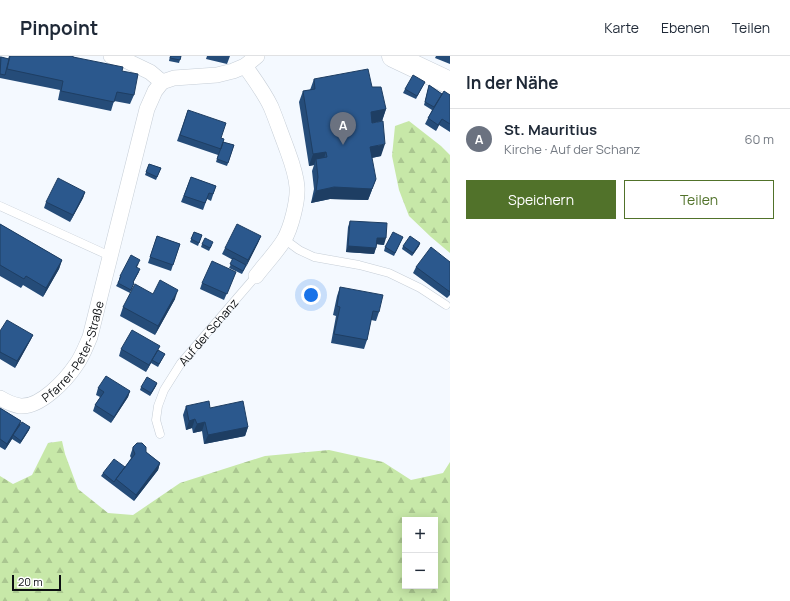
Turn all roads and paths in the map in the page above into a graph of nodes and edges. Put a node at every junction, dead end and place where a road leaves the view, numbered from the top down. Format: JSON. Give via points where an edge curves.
{"nodes":[{"id":1,"x":111,"y":56,"type":"edge"},
{"id":2,"x":257,"y":56,"type":"edge"},
{"id":3,"x":393,"y":56,"type":"edge"},
{"id":4,"x":244,"y":66,"type":"junction"},
{"id":5,"x":162,"y":82,"type":"junction"},
{"id":6,"x":450,"y":83,"type":"edge"},
{"id":7,"x":0,"y":206,"type":"edge"},
{"id":8,"x":284,"y":239,"type":"junction"},
{"id":9,"x":110,"y":256,"type":"junction"},
{"id":10,"x":256,"y":276,"type":"joint"},
{"id":11,"x":446,"y":305,"type":"dead end"},
{"id":12,"x":0,"y":398,"type":"edge"},
{"id":13,"x":160,"y":434,"type":"dead end"}],
"edges":[{"from":1,"to":5,"type":"street","via":[[150,72]]},
{"from":2,"to":4,"type":"street"},
{"from":3,"to":6,"type":"main road"},
{"from":4,"to":5,"type":"street","via":[[217,75],[174,78]]},
{"from":4,"to":8,"type":"street","name":"Auf der Schanz","via":[[270,106],[294,170],[297,201]]},
{"from":5,"to":9,"type":"street","name":"Pfarrer-Peter-Straße","via":[[147,109]]},
{"from":7,"to":9,"type":"lane"},
{"from":8,"to":10,"type":"street","name":"Auf der Schanz"},
{"from":8,"to":11,"type":"lane","via":[[298,250],[314,257],[389,273],[420,288]]},
{"from":9,"to":12,"type":"street","name":"Pfarrer-Peter-Straße","via":[[90,337],[77,365],[44,398],[31,405],[19,406]]},
{"from":10,"to":13,"type":"lane","name":"Auf der Schanz","via":[[181,363],[164,390],[156,420]]}]}
